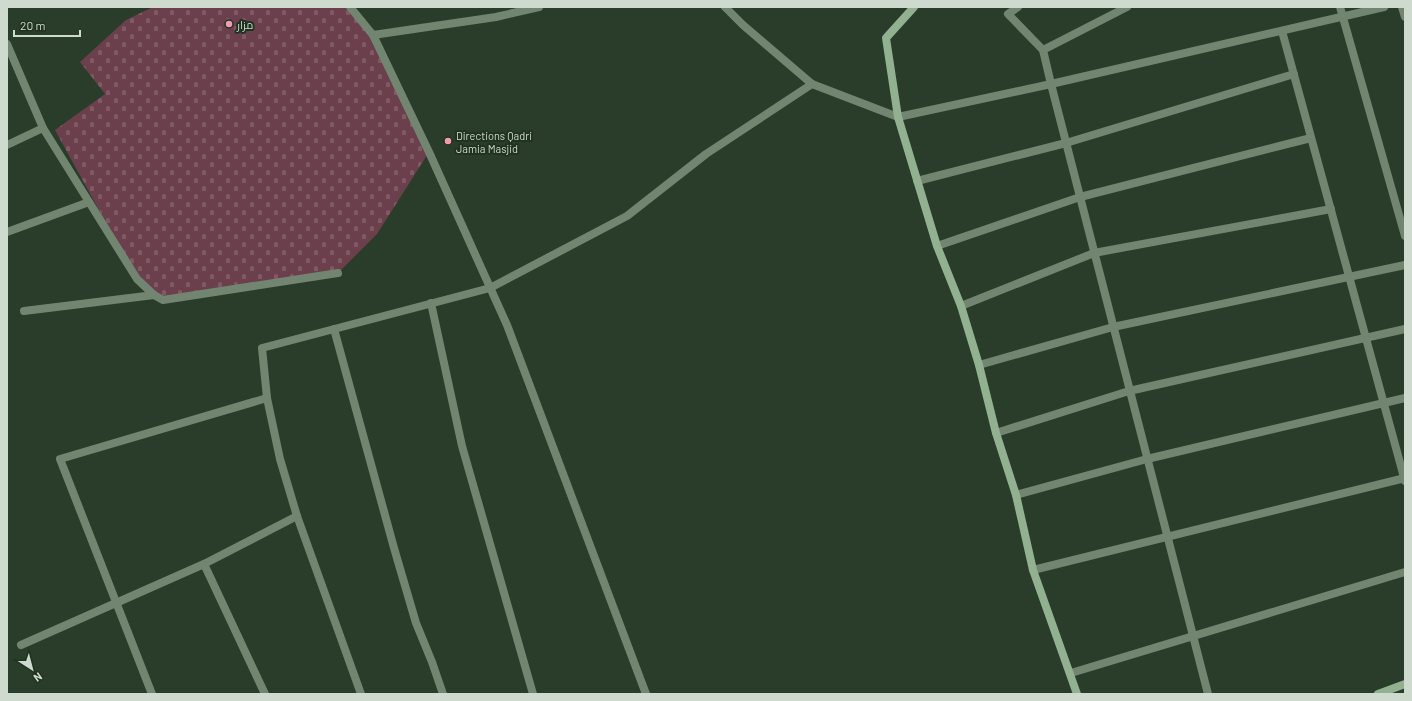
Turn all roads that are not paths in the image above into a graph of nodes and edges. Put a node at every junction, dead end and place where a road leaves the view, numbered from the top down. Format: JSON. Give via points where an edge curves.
{"nodes":[{"id":1,"x":350,"y":7,"type":"edge"},
{"id":2,"x":539,"y":7,"type":"edge"},
{"id":3,"x":725,"y":7,"type":"edge"},
{"id":4,"x":914,"y":7,"type":"edge"},
{"id":5,"x":1018,"y":7,"type":"edge"},
{"id":6,"x":1127,"y":7,"type":"edge"},
{"id":7,"x":1340,"y":7,"type":"edge"},
{"id":8,"x":1384,"y":7,"type":"edge"},
{"id":9,"x":1402,"y":7,"type":"edge"},
{"id":10,"x":1342,"y":17,"type":"junction"},
{"id":11,"x":1405,"y":17,"type":"edge"},
{"id":12,"x":1282,"y":31,"type":"junction"},
{"id":13,"x":373,"y":35,"type":"junction"},
{"id":14,"x":7,"y":44,"type":"edge"},
{"id":15,"x":1043,"y":50,"type":"junction"},
{"id":16,"x":1294,"y":74,"type":"junction"},
{"id":17,"x":812,"y":84,"type":"junction"},
{"id":18,"x":1051,"y":84,"type":"junction"},
{"id":19,"x":898,"y":117,"type":"junction"},
{"id":20,"x":44,"y":128,"type":"junction"},
{"id":21,"x":1312,"y":138,"type":"junction"},
{"id":22,"x":1066,"y":143,"type":"junction"},
{"id":23,"x":7,"y":145,"type":"edge"},
{"id":24,"x":917,"y":181,"type":"junction"},
{"id":25,"x":1080,"y":197,"type":"junction"},
{"id":26,"x":90,"y":202,"type":"junction"},
{"id":27,"x":1331,"y":209,"type":"junction"},
{"id":28,"x":7,"y":232,"type":"edge"},
{"id":29,"x":1405,"y":236,"type":"edge"},
{"id":30,"x":937,"y":246,"type":"junction"},
{"id":31,"x":1094,"y":253,"type":"junction"},
{"id":32,"x":1405,"y":265,"type":"edge"},
{"id":33,"x":338,"y":272,"type":"dead end"},
{"id":34,"x":1350,"y":277,"type":"junction"},
{"id":35,"x":490,"y":288,"type":"junction"},
{"id":36,"x":154,"y":295,"type":"junction"},
{"id":37,"x":431,"y":304,"type":"junction"},
{"id":38,"x":961,"y":306,"type":"junction"},
{"id":39,"x":24,"y":311,"type":"dead end"},
{"id":40,"x":1113,"y":326,"type":"junction"},
{"id":41,"x":334,"y":329,"type":"junction"},
{"id":42,"x":1405,"y":329,"type":"edge"},
{"id":43,"x":1366,"y":338,"type":"junction"},
{"id":44,"x":979,"y":365,"type":"junction"},
{"id":45,"x":1130,"y":391,"type":"junction"},
{"id":46,"x":267,"y":398,"type":"junction"},
{"id":47,"x":1405,"y":398,"type":"edge"},
{"id":48,"x":1384,"y":403,"type":"junction"},
{"id":49,"x":996,"y":432,"type":"junction"},
{"id":50,"x":1147,"y":459,"type":"junction"},
{"id":51,"x":1405,"y":479,"type":"edge"},
{"id":52,"x":1016,"y":495,"type":"junction"},
{"id":53,"x":297,"y":516,"type":"junction"},
{"id":54,"x":1167,"y":536,"type":"junction"},
{"id":55,"x":204,"y":564,"type":"junction"},
{"id":56,"x":1033,"y":570,"type":"junction"},
{"id":57,"x":1405,"y":572,"type":"edge"},
{"id":58,"x":116,"y":604,"type":"junction"},
{"id":59,"x":1193,"y":636,"type":"junction"},
{"id":60,"x":21,"y":646,"type":"dead end"},
{"id":61,"x":1071,"y":673,"type":"junction"},
{"id":62,"x":1405,"y":684,"type":"edge"},
{"id":63,"x":152,"y":694,"type":"edge"},
{"id":64,"x":265,"y":694,"type":"edge"},
{"id":65,"x":361,"y":694,"type":"edge"},
{"id":66,"x":443,"y":694,"type":"edge"},
{"id":67,"x":533,"y":694,"type":"edge"},
{"id":68,"x":646,"y":694,"type":"edge"},
{"id":69,"x":1077,"y":694,"type":"edge"},
{"id":70,"x":1208,"y":694,"type":"edge"},
{"id":71,"x":1378,"y":694,"type":"edge"}],
"edges":[{"from":1,"to":13,"type":"street"},
{"from":2,"to":13,"type":"street","via":[[496,17]]},
{"from":3,"to":17,"type":"street"},
{"from":4,"to":19,"type":"street","via":[[886,38]]},
{"from":5,"to":15,"type":"street","via":[[1008,14]]},
{"from":6,"to":15,"type":"street"},
{"from":7,"to":10,"type":"street"},
{"from":8,"to":10,"type":"street"},
{"from":9,"to":11,"type":"street"},
{"from":10,"to":12,"type":"street"},
{"from":10,"to":29,"type":"street"},
{"from":12,"to":16,"type":"street"},
{"from":12,"to":18,"type":"street"},
{"from":13,"to":35,"type":"street"},
{"from":14,"to":20,"type":"street"},
{"from":15,"to":18,"type":"street"},
{"from":16,"to":21,"type":"street"},
{"from":16,"to":22,"type":"street"},
{"from":17,"to":19,"type":"street"},
{"from":17,"to":35,"type":"street","via":[[706,154],[627,216]]},
{"from":18,"to":19,"type":"street"},
{"from":18,"to":22,"type":"street"},
{"from":19,"to":24,"type":"street"},
{"from":20,"to":23,"type":"street"},
{"from":20,"to":26,"type":"street"},
{"from":21,"to":25,"type":"street"},
{"from":21,"to":27,"type":"street"},
{"from":22,"to":24,"type":"street"},
{"from":22,"to":25,"type":"street"},
{"from":24,"to":30,"type":"street"},
{"from":25,"to":30,"type":"street"},
{"from":25,"to":31,"type":"street"},
{"from":26,"to":28,"type":"street"},
{"from":26,"to":36,"type":"street","via":[[137,278]]},
{"from":27,"to":31,"type":"street"},
{"from":27,"to":34,"type":"street"},
{"from":30,"to":38,"type":"street"},
{"from":31,"to":38,"type":"street"},
{"from":31,"to":40,"type":"street"},
{"from":32,"to":34,"type":"street"},
{"from":33,"to":36,"type":"street","via":[[163,300]]},
{"from":34,"to":40,"type":"street"},
{"from":34,"to":43,"type":"street"},
{"from":35,"to":37,"type":"street"},
{"from":35,"to":68,"type":"street","via":[[507,325]]},
{"from":36,"to":39,"type":"street"},
{"from":37,"to":41,"type":"street"},
{"from":37,"to":67,"type":"street","via":[[462,446]]},
{"from":38,"to":44,"type":"street"},
{"from":40,"to":44,"type":"street"},
{"from":40,"to":45,"type":"street"},
{"from":41,"to":46,"type":"street","via":[[262,348]]},
{"from":41,"to":66,"type":"street","via":[[416,623]]},
{"from":42,"to":43,"type":"street"},
{"from":43,"to":45,"type":"street"},
{"from":43,"to":48,"type":"street"},
{"from":44,"to":49,"type":"street"},
{"from":45,"to":49,"type":"street"},
{"from":45,"to":50,"type":"street"},
{"from":46,"to":53,"type":"street","via":[[280,459]]},
{"from":46,"to":58,"type":"street","via":[[60,459]]},
{"from":47,"to":48,"type":"street"},
{"from":48,"to":50,"type":"street"},
{"from":48,"to":51,"type":"street"},
{"from":49,"to":52,"type":"street"},
{"from":50,"to":52,"type":"street"},
{"from":50,"to":54,"type":"street"},
{"from":51,"to":54,"type":"street"},
{"from":52,"to":56,"type":"street"},
{"from":53,"to":55,"type":"street"},
{"from":53,"to":65,"type":"street"},
{"from":54,"to":56,"type":"street"},
{"from":54,"to":59,"type":"street"},
{"from":55,"to":58,"type":"street"},
{"from":55,"to":64,"type":"street"},
{"from":56,"to":61,"type":"street"},
{"from":57,"to":59,"type":"street"},
{"from":58,"to":60,"type":"street"},
{"from":58,"to":63,"type":"street"},
{"from":59,"to":61,"type":"street"},
{"from":59,"to":70,"type":"street"},
{"from":61,"to":69,"type":"street"},
{"from":62,"to":71,"type":"street"}]}
